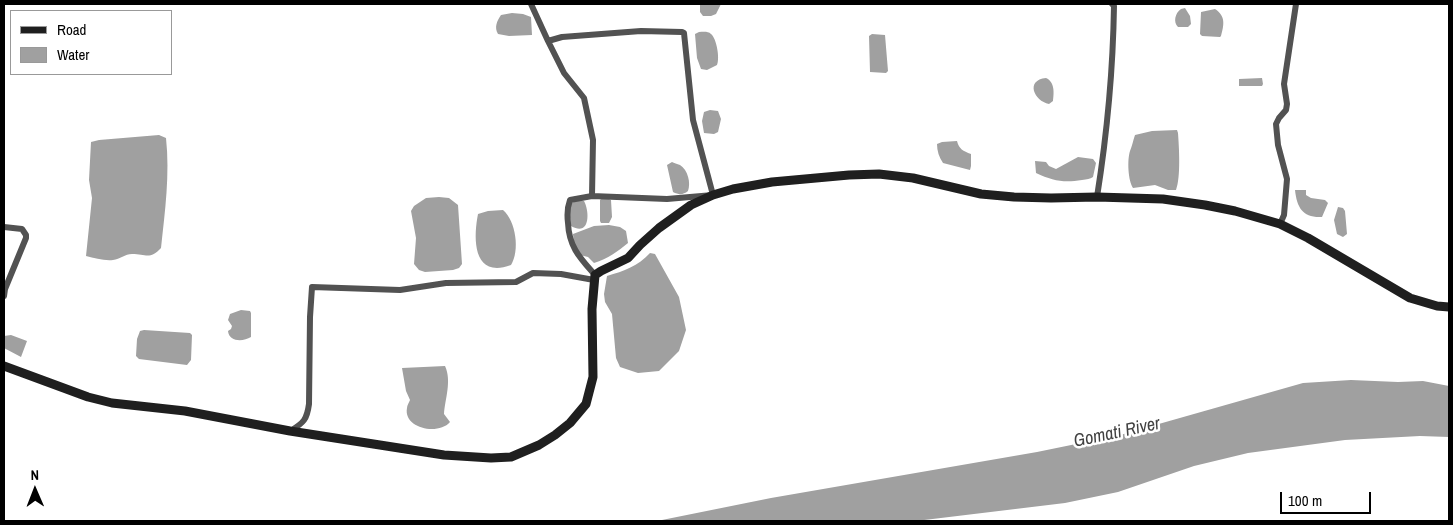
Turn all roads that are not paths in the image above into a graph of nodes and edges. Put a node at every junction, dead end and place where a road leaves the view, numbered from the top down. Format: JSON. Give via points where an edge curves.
{"nodes":[{"id":1,"x":531,"y":4,"type":"edge"},
{"id":2,"x":1112,"y":4,"type":"edge"},
{"id":3,"x":1296,"y":4,"type":"edge"},
{"id":4,"x":548,"y":41,"type":"junction"},
{"id":5,"x":713,"y":195,"type":"junction"},
{"id":6,"x":592,"y":196,"type":"junction"},
{"id":7,"x":1097,"y":197,"type":"junction"},
{"id":8,"x":1280,"y":224,"type":"junction"},
{"id":9,"x":4,"y":228,"type":"edge"},
{"id":10,"x":595,"y":278,"type":"junction"},
{"id":11,"x":4,"y":296,"type":"edge"},
{"id":12,"x":1449,"y":307,"type":"edge"},
{"id":13,"x":4,"y":366,"type":"edge"},
{"id":14,"x":290,"y":431,"type":"junction"}],
"edges":[{"from":1,"to":4,"type":"street"},
{"from":2,"to":7,"type":"street","via":[[1113,44]]},
{"from":3,"to":8,"type":"street","via":[[1284,84],[1288,104],[1276,124],[1287,179],[1284,215]]},
{"from":4,"to":5,"type":"street","via":[[632,32],[684,33],[693,120]]},
{"from":4,"to":6,"type":"street","via":[[564,73],[584,98],[593,140]]},
{"from":5,"to":6,"type":"street","via":[[667,199]]},
{"from":5,"to":7,"type":"main road","via":[[772,182],[879,174],[913,178],[981,194]]},
{"from":5,"to":10,"type":"main road","via":[[691,205],[659,228],[628,258],[601,271]]},
{"from":6,"to":10,"type":"street","via":[[570,200],[567,211],[572,246]]},
{"from":7,"to":8,"type":"main road","via":[[1163,199],[1205,205]]},
{"from":8,"to":12,"type":"main road","via":[[1410,298]]},
{"from":9,"to":11,"type":"street","via":[[22,229],[26,238]]},
{"from":10,"to":14,"type":"street","via":[[533,273],[516,282],[446,283],[400,290],[312,287],[309,404],[303,422]]},
{"from":10,"to":14,"type":"main road","via":[[592,377],[586,404],[570,424],[539,446],[510,457],[491,458],[444,455]]},
{"from":13,"to":14,"type":"main road","via":[[112,403],[185,411]]}]}
